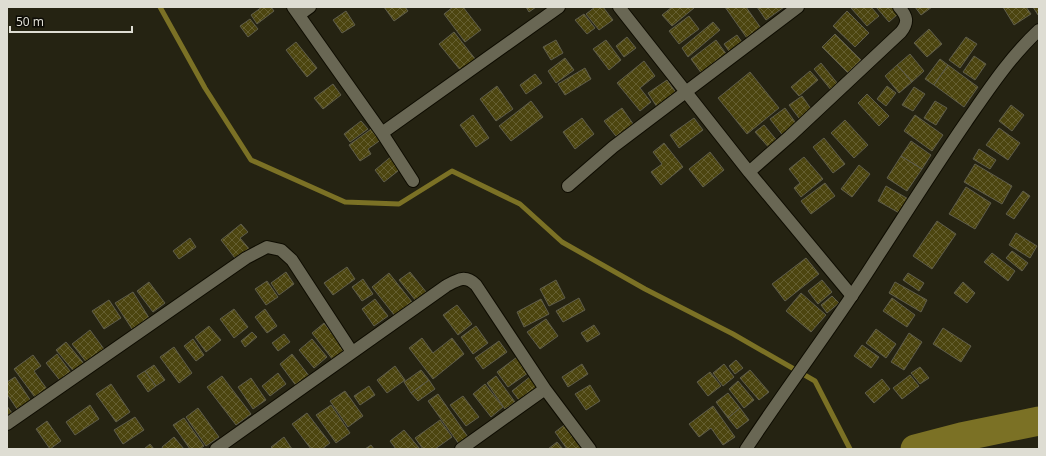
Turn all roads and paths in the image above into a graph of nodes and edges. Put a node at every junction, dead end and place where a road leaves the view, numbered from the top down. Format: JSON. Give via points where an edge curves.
{"nodes":[{"id":1,"x":310,"y":7,"type":"edge"},
{"id":2,"x":559,"y":7,"type":"edge"},
{"id":3,"x":619,"y":7,"type":"edge"},
{"id":4,"x":798,"y":7,"type":"edge"},
{"id":5,"x":899,"y":7,"type":"edge"},
{"id":6,"x":296,"y":11,"type":"edge"},
{"id":7,"x":1039,"y":30,"type":"edge"},
{"id":8,"x":686,"y":91,"type":"junction"},
{"id":9,"x":382,"y":133,"type":"junction"},
{"id":10,"x":749,"y":172,"type":"junction"},
{"id":11,"x":413,"y":181,"type":"dead end"},
{"id":12,"x":568,"y":186,"type":"dead end"},
{"id":13,"x":852,"y":296,"type":"junction"},
{"id":14,"x":352,"y":352,"type":"junction"},
{"id":15,"x":545,"y":388,"type":"junction"},
{"id":16,"x":7,"y":424,"type":"edge"},
{"id":17,"x":216,"y":449,"type":"edge"},
{"id":18,"x":461,"y":449,"type":"edge"},
{"id":19,"x":590,"y":449,"type":"edge"},
{"id":20,"x":746,"y":449,"type":"edge"}],
"edges":[{"from":1,"to":6,"type":"street"},
{"from":2,"to":9,"type":"street"},
{"from":3,"to":8,"type":"street"},
{"from":4,"to":8,"type":"street"},
{"from":5,"to":10,"type":"street","via":[[907,17],[901,32]]},
{"from":6,"to":9,"type":"street"},
{"from":7,"to":13,"type":"street","via":[[1015,53],[1000,73]]},
{"from":8,"to":10,"type":"street"},
{"from":8,"to":12,"type":"street","via":[[613,147]]},
{"from":9,"to":11,"type":"street"},
{"from":10,"to":13,"type":"street"},
{"from":13,"to":20,"type":"street"},
{"from":14,"to":15,"type":"street","via":[[446,286],[460,278],[466,278],[476,285]]},
{"from":14,"to":16,"type":"street","via":[[292,260],[281,250],[267,247],[246,258]]},
{"from":14,"to":17,"type":"street"},
{"from":15,"to":18,"type":"street"},
{"from":15,"to":19,"type":"street"}]}
